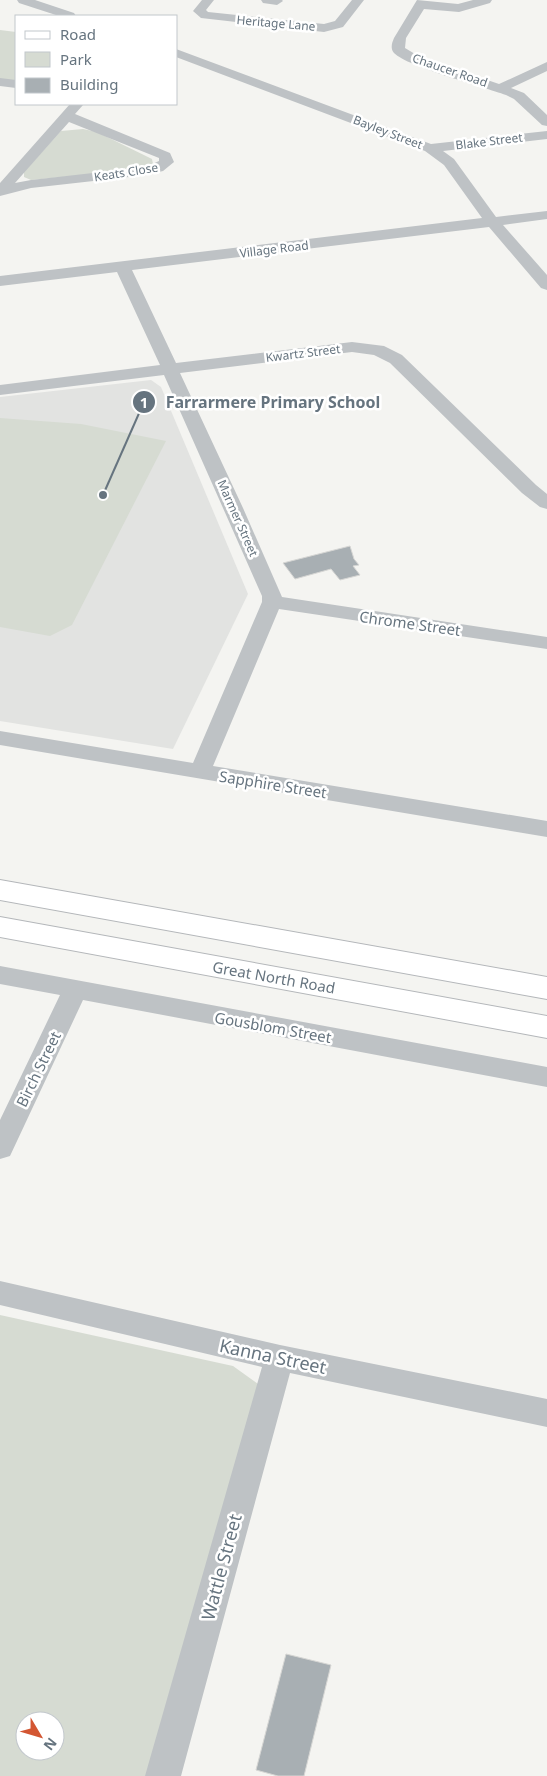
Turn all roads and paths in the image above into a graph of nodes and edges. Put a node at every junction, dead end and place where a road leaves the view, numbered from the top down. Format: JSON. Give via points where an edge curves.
{"nodes":[{"id":1,"x":23,"y":0,"type":"edge"},
{"id":2,"x":208,"y":0,"type":"edge"},
{"id":3,"x":358,"y":0,"type":"edge"},
{"id":4,"x":486,"y":0,"type":"edge"},
{"id":5,"x":422,"y":3,"type":"edge"},
{"id":6,"x":67,"y":15,"type":"edge"},
{"id":7,"x":178,"y":54,"type":"edge"},
{"id":8,"x":547,"y":66,"type":"edge"},
{"id":9,"x":0,"y":82,"type":"edge"},
{"id":10,"x":15,"y":84,"type":"edge"},
{"id":11,"x":502,"y":87,"type":"junction"},
{"id":12,"x":76,"y":105,"type":"edge"},
{"id":13,"x":67,"y":116,"type":"junction"},
{"id":14,"x":547,"y":122,"type":"edge"},
{"id":15,"x":547,"y":135,"type":"edge"},
{"id":16,"x":430,"y":148,"type":"junction"},
{"id":17,"x":0,"y":191,"type":"edge"},
{"id":18,"x":547,"y":215,"type":"edge"},
{"id":19,"x":492,"y":221,"type":"junction"},
{"id":20,"x":123,"y":268,"type":"junction"},
{"id":21,"x":0,"y":281,"type":"edge"},
{"id":22,"x":547,"y":285,"type":"edge"},
{"id":23,"x":169,"y":368,"type":"junction"},
{"id":24,"x":0,"y":390,"type":"edge"},
{"id":25,"x":547,"y":503,"type":"edge"},
{"id":26,"x":272,"y":602,"type":"junction"},
{"id":27,"x":547,"y":643,"type":"edge"},
{"id":28,"x":0,"y":738,"type":"edge"},
{"id":29,"x":200,"y":772,"type":"junction"},
{"id":30,"x":547,"y":829,"type":"edge"},
{"id":31,"x":0,"y":890,"type":"edge"},
{"id":32,"x":0,"y":928,"type":"edge"},
{"id":33,"x":0,"y":976,"type":"edge"},
{"id":34,"x":547,"y":988,"type":"edge"},
{"id":35,"x":75,"y":990,"type":"junction"},
{"id":36,"x":547,"y":1027,"type":"edge"},
{"id":37,"x":547,"y":1077,"type":"edge"},
{"id":38,"x":0,"y":1148,"type":"edge"},
{"id":39,"x":0,"y":1293,"type":"edge"},
{"id":40,"x":280,"y":1358,"type":"junction"},
{"id":41,"x":547,"y":1413,"type":"edge"},
{"id":42,"x":163,"y":1776,"type":"edge"}],
"edges":[{"from":1,"to":6,"type":"street"},
{"from":2,"to":3,"type":"street","name":"Heritage Lane","via":[[199,11],[204,16],[324,28],[339,24]]},
{"from":4,"to":5,"type":"street","via":[[459,8]]},
{"from":5,"to":11,"type":"street","name":"Chaucer Road","via":[[400,38],[399,50],[415,60]]},
{"from":7,"to":16,"type":"street","name":"Bayley Street"},
{"from":8,"to":11,"type":"street"},
{"from":9,"to":10,"type":"street"},
{"from":11,"to":14,"type":"street","name":"Chaucer Road","via":[[519,96]]},
{"from":12,"to":13,"type":"street"},
{"from":13,"to":17,"type":"street"},
{"from":13,"to":17,"type":"street","name":"Keats Close","via":[[164,156],[167,162],[147,171],[31,184]]},
{"from":15,"to":16,"type":"street","name":"Blake Street"},
{"from":16,"to":19,"type":"street","name":"Bayley Street","via":[[448,162]]},
{"from":18,"to":19,"type":"street","name":"Village Road"},
{"from":19,"to":20,"type":"street","name":"Village Road"},
{"from":19,"to":22,"type":"street","name":"Bayley Street"},
{"from":20,"to":21,"type":"street","name":"Village Road"},
{"from":20,"to":23,"type":"street","name":"Marmer Street"},
{"from":23,"to":24,"type":"street","name":"Kwartz Street"},
{"from":23,"to":25,"type":"street","name":"Kwartz Street","via":[[352,347],[378,350],[396,359]]},
{"from":23,"to":26,"type":"street","name":"Marmer Street","via":[[234,508]]},
{"from":26,"to":27,"type":"street","name":"Chrome Street"},
{"from":26,"to":29,"type":"street"},
{"from":28,"to":29,"type":"street","name":"Sapphire Street"},
{"from":29,"to":30,"type":"street","name":"Sapphire Street"},
{"from":31,"to":34,"type":"main road"},
{"from":32,"to":36,"type":"main road","name":"Great North Road"},
{"from":33,"to":35,"type":"street","name":"Gousblom Street"},
{"from":35,"to":37,"type":"street","name":"Gousblom Street"},
{"from":35,"to":38,"type":"street","name":"Birch Street"},
{"from":39,"to":40,"type":"street","name":"Kanna Street"},
{"from":40,"to":41,"type":"street","name":"Kanna Street"},
{"from":40,"to":42,"type":"street","name":"Wattle Street"}]}
